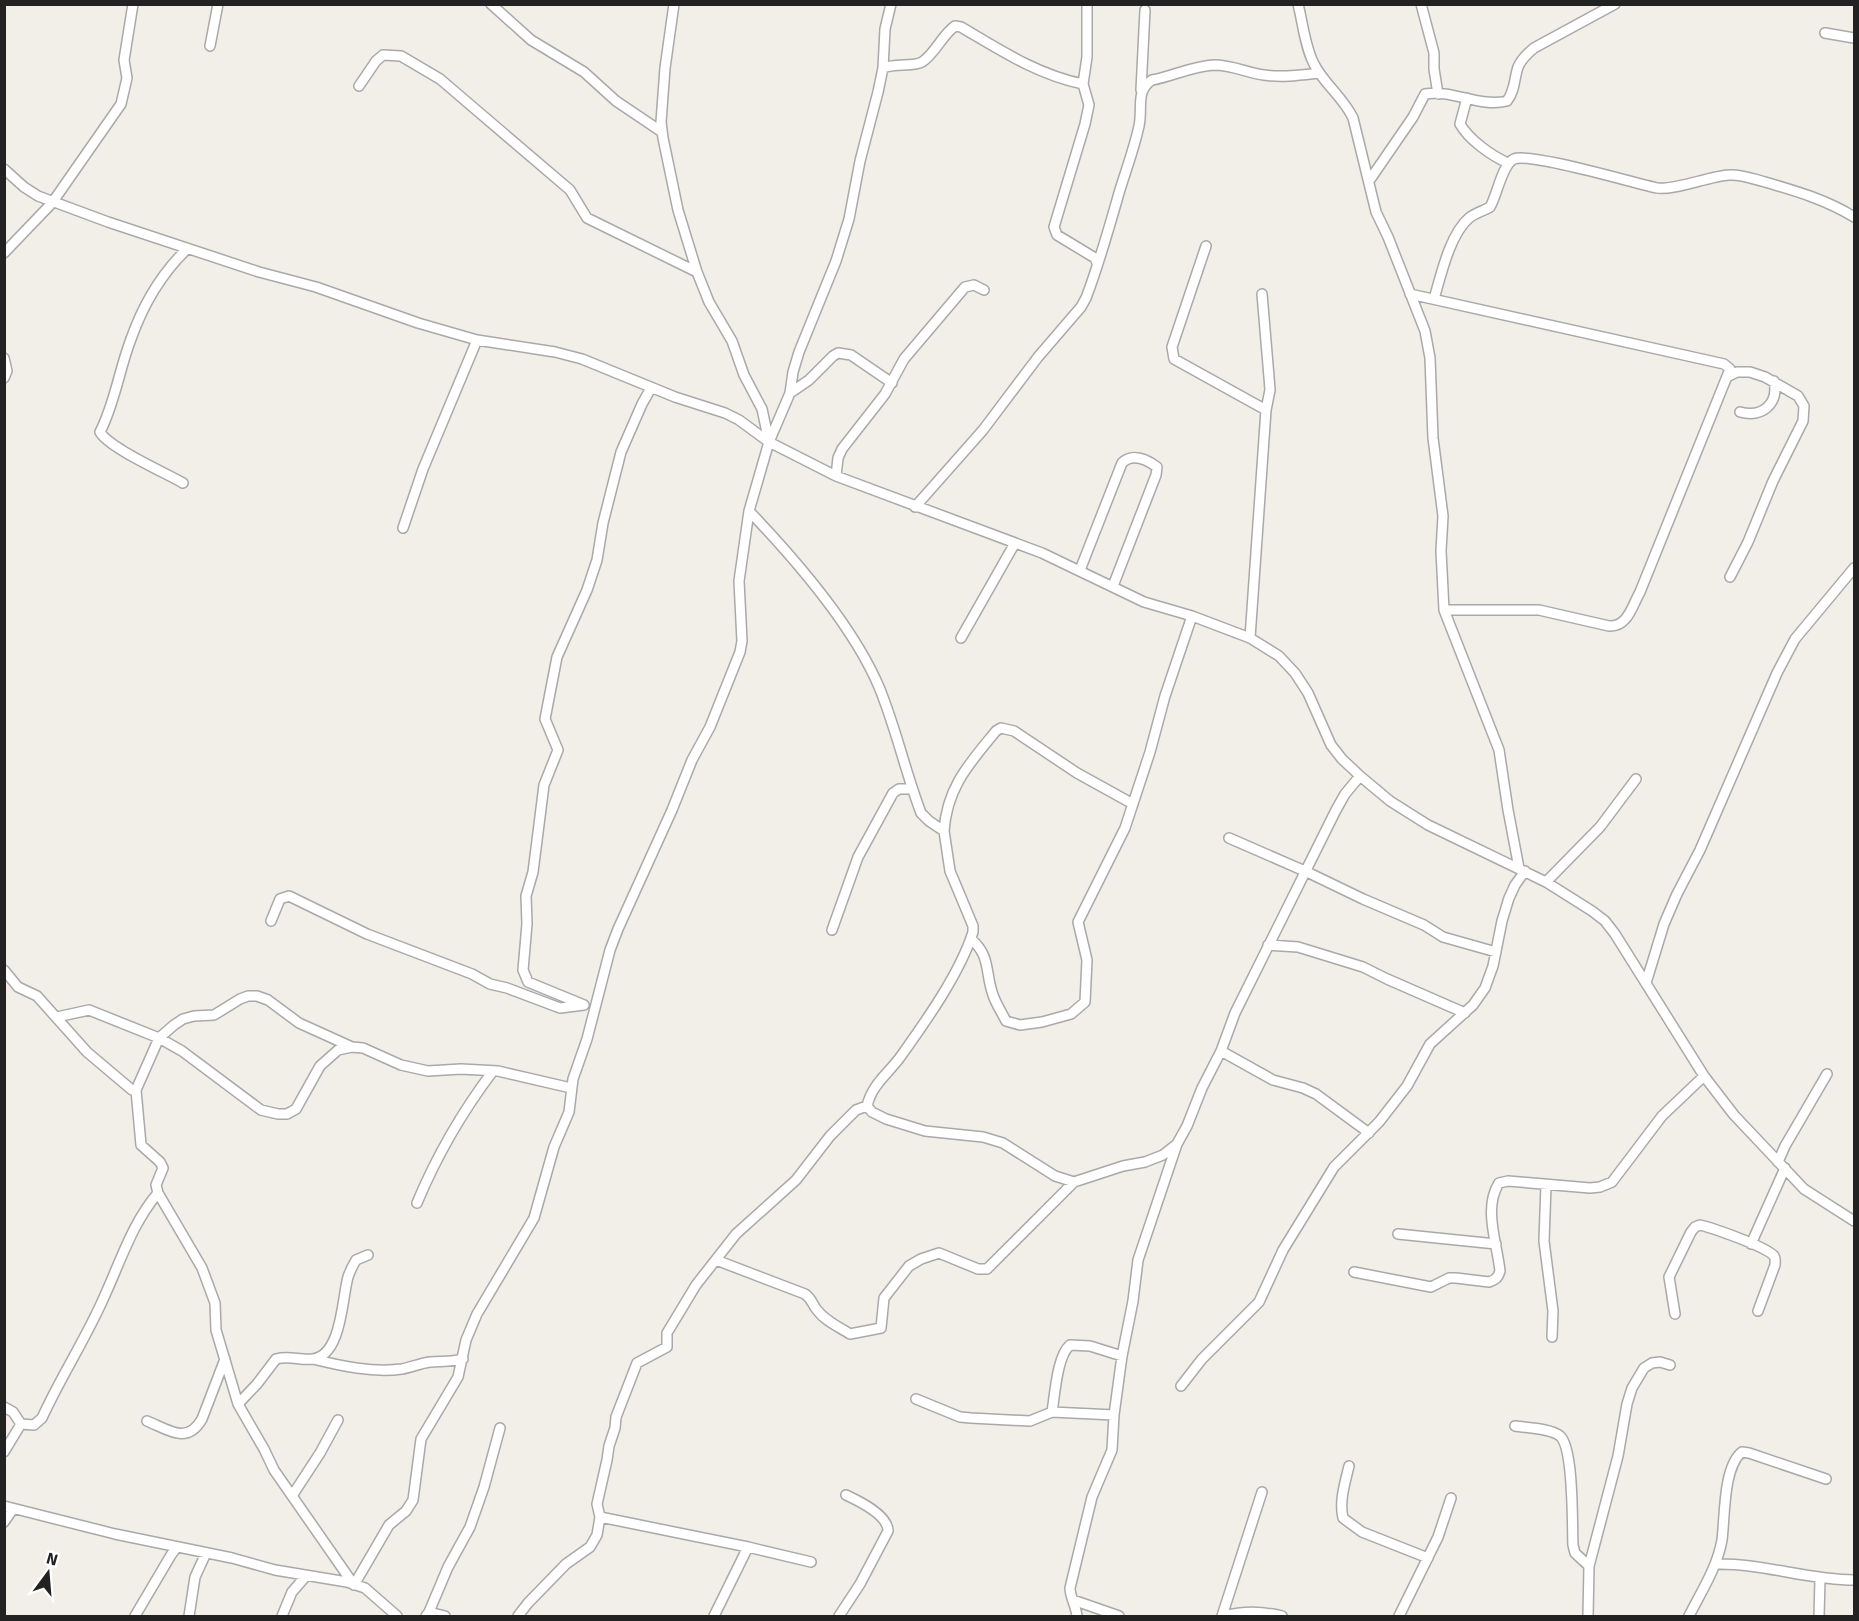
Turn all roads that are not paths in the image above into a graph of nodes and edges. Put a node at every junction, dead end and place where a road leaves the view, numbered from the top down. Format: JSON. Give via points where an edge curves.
{"nodes":[{"id":1,"x":133,"y":4,"type":"edge"},
{"id":2,"x":218,"y":4,"type":"edge"},
{"id":3,"x":491,"y":4,"type":"edge"},
{"id":4,"x":891,"y":4,"type":"edge"},
{"id":5,"x":1088,"y":4,"type":"edge"},
{"id":6,"x":1298,"y":4,"type":"edge"},
{"id":7,"x":1421,"y":4,"type":"edge"},
{"id":8,"x":1616,"y":4,"type":"edge"},
{"id":9,"x":673,"y":5,"type":"edge"},
{"id":10,"x":1145,"y":10,"type":"dead end"},
{"id":11,"x":1825,"y":33,"type":"dead end"},
{"id":12,"x":1854,"y":38,"type":"edge"},
{"id":13,"x":210,"y":46,"type":"dead end"},
{"id":14,"x":883,"y":68,"type":"junction"},
{"id":15,"x":1319,"y":73,"type":"junction"},
{"id":16,"x":1083,"y":84,"type":"junction"},
{"id":17,"x":359,"y":86,"type":"dead end"},
{"id":18,"x":1141,"y":90,"type":"junction"},
{"id":19,"x":1438,"y":94,"type":"junction"},
{"id":20,"x":1467,"y":99,"type":"junction"},
{"id":21,"x":662,"y":132,"type":"junction"},
{"id":22,"x":1508,"y":163,"type":"junction"},
{"id":23,"x":4,"y":169,"type":"edge"},
{"id":24,"x":1369,"y":182,"type":"junction"},
{"id":25,"x":52,"y":203,"type":"junction"},
{"id":26,"x":1854,"y":217,"type":"edge"},
{"id":27,"x":1206,"y":246,"type":"dead end"},
{"id":28,"x":187,"y":249,"type":"junction"},
{"id":29,"x":4,"y":253,"type":"edge"},
{"id":30,"x":1097,"y":263,"type":"junction"},
{"id":31,"x":697,"y":272,"type":"junction"},
{"id":32,"x":984,"y":290,"type":"dead end"},
{"id":33,"x":1262,"y":294,"type":"dead end"},
{"id":34,"x":1410,"y":294,"type":"junction"},
{"id":35,"x":1434,"y":299,"type":"junction"},
{"id":36,"x":477,"y":340,"type":"junction"},
{"id":37,"x":4,"y":358,"type":"edge"},
{"id":38,"x":4,"y":378,"type":"edge"},
{"id":39,"x":1727,"y":378,"type":"junction"},
{"id":40,"x":1774,"y":381,"type":"junction"},
{"id":41,"x":892,"y":382,"type":"junction"},
{"id":42,"x":651,"y":388,"type":"junction"},
{"id":43,"x":790,"y":393,"type":"junction"},
{"id":44,"x":1266,"y":410,"type":"junction"},
{"id":45,"x":1740,"y":412,"type":"dead end"},
{"id":46,"x":769,"y":442,"type":"junction"},
{"id":47,"x":836,"y":476,"type":"junction"},
{"id":48,"x":183,"y":483,"type":"dead end"},
{"id":49,"x":915,"y":507,"type":"junction"},
{"id":50,"x":749,"y":511,"type":"junction"},
{"id":51,"x":403,"y":528,"type":"dead end"},
{"id":52,"x":1015,"y":543,"type":"junction"},
{"id":53,"x":1854,"y":568,"type":"edge"},
{"id":54,"x":1080,"y":570,"type":"junction"},
{"id":55,"x":1730,"y":577,"type":"dead end"},
{"id":56,"x":1113,"y":586,"type":"junction"},
{"id":57,"x":1444,"y":610,"type":"junction"},
{"id":58,"x":1192,"y":616,"type":"junction"},
{"id":59,"x":962,"y":638,"type":"dead end"},
{"id":60,"x":1250,"y":638,"type":"junction"},
{"id":61,"x":1360,"y":776,"type":"junction"},
{"id":62,"x":1636,"y":780,"type":"dead end"},
{"id":63,"x":912,"y":789,"type":"junction"},
{"id":64,"x":1133,"y":804,"type":"junction"},
{"id":65,"x":944,"y":831,"type":"junction"},
{"id":66,"x":1229,"y":838,"type":"dead end"},
{"id":67,"x":1522,"y":869,"type":"junction"},
{"id":68,"x":1307,"y":872,"type":"junction"},
{"id":69,"x":1546,"y":882,"type":"junction"},
{"id":70,"x":271,"y":921,"type":"dead end"},
{"id":71,"x":832,"y":930,"type":"dead end"},
{"id":72,"x":971,"y":939,"type":"junction"},
{"id":73,"x":1268,"y":945,"type":"junction"},
{"id":74,"x":1496,"y":952,"type":"junction"},
{"id":75,"x":4,"y":970,"type":"edge"},
{"id":76,"x":1646,"y":983,"type":"junction"},
{"id":77,"x":596,"y":1002,"type":"junction"},
{"id":78,"x":584,"y":1005,"type":"junction"},
{"id":79,"x":1465,"y":1013,"type":"junction"},
{"id":80,"x":57,"y":1017,"type":"junction"},
{"id":81,"x":159,"y":1038,"type":"junction"},
{"id":82,"x":352,"y":1047,"type":"junction"},
{"id":83,"x":1221,"y":1051,"type":"junction"},
{"id":84,"x":493,"y":1071,"type":"junction"},
{"id":85,"x":1827,"y":1074,"type":"dead end"},
{"id":86,"x":1704,"y":1076,"type":"junction"},
{"id":87,"x":571,"y":1088,"type":"junction"},
{"id":88,"x":135,"y":1090,"type":"junction"},
{"id":89,"x":867,"y":1106,"type":"junction"},
{"id":90,"x":1369,"y":1133,"type":"junction"},
{"id":91,"x":1177,"y":1144,"type":"junction"},
{"id":92,"x":1781,"y":1165,"type":"junction"},
{"id":93,"x":1074,"y":1182,"type":"junction"},
{"id":94,"x":1546,"y":1185,"type":"junction"},
{"id":95,"x":158,"y":1193,"type":"junction"},
{"id":96,"x":417,"y":1203,"type":"dead end"},
{"id":97,"x":1854,"y":1221,"type":"edge"},
{"id":98,"x":1398,"y":1234,"type":"dead end"},
{"id":99,"x":1496,"y":1244,"type":"junction"},
{"id":100,"x":1751,"y":1244,"type":"junction"},
{"id":101,"x":368,"y":1255,"type":"dead end"},
{"id":102,"x":716,"y":1260,"type":"junction"},
{"id":103,"x":1354,"y":1272,"type":"dead end"},
{"id":104,"x":1758,"y":1311,"type":"dead end"},
{"id":105,"x":1676,"y":1314,"type":"dead end"},
{"id":106,"x":1552,"y":1337,"type":"dead end"},
{"id":107,"x":1122,"y":1356,"type":"junction"},
{"id":108,"x":225,"y":1359,"type":"junction"},
{"id":109,"x":313,"y":1359,"type":"junction"},
{"id":110,"x":463,"y":1359,"type":"junction"},
{"id":111,"x":1670,"y":1365,"type":"dead end"},
{"id":112,"x":1181,"y":1386,"type":"dead end"},
{"id":113,"x":916,"y":1399,"type":"dead end"},
{"id":114,"x":238,"y":1404,"type":"junction"},
{"id":115,"x":4,"y":1407,"type":"edge"},
{"id":116,"x":1052,"y":1412,"type":"junction"},
{"id":117,"x":1114,"y":1415,"type":"junction"},
{"id":118,"x":338,"y":1420,"type":"dead end"},
{"id":119,"x":147,"y":1421,"type":"dead end"},
{"id":120,"x":21,"y":1424,"type":"junction"},
{"id":121,"x":1515,"y":1426,"type":"dead end"},
{"id":122,"x":500,"y":1428,"type":"dead end"},
{"id":123,"x":4,"y":1452,"type":"edge"},
{"id":124,"x":1349,"y":1466,"type":"dead end"},
{"id":125,"x":1826,"y":1479,"type":"dead end"},
{"id":126,"x":1262,"y":1492,"type":"dead end"},
{"id":127,"x":846,"y":1495,"type":"dead end"},
{"id":128,"x":292,"y":1496,"type":"junction"},
{"id":129,"x":1451,"y":1498,"type":"dead end"},
{"id":130,"x":9,"y":1508,"type":"edge"},
{"id":131,"x":600,"y":1517,"type":"junction"},
{"id":132,"x":4,"y":1522,"type":"edge"},
{"id":133,"x":177,"y":1547,"type":"junction"},
{"id":134,"x":748,"y":1547,"type":"junction"},
{"id":135,"x":206,"y":1553,"type":"junction"},
{"id":136,"x":1428,"y":1558,"type":"junction"},
{"id":137,"x":811,"y":1562,"type":"dead end"},
{"id":138,"x":1715,"y":1564,"type":"junction"},
{"id":139,"x":1589,"y":1566,"type":"junction"},
{"id":140,"x":306,"y":1576,"type":"junction"},
{"id":141,"x":1820,"y":1579,"type":"junction"},
{"id":142,"x":1854,"y":1580,"type":"edge"},
{"id":143,"x":354,"y":1585,"type":"junction"},
{"id":144,"x":1073,"y":1600,"type":"junction"},
{"id":145,"x":427,"y":1614,"type":"edge"},
{"id":146,"x":397,"y":1616,"type":"edge"},
{"id":147,"x":1222,"y":1616,"type":"edge"},
{"id":148,"x":135,"y":1617,"type":"edge"},
{"id":149,"x":189,"y":1617,"type":"edge"},
{"id":150,"x":282,"y":1617,"type":"edge"},
{"id":151,"x":445,"y":1617,"type":"edge"},
{"id":152,"x":518,"y":1617,"type":"edge"},
{"id":153,"x":714,"y":1617,"type":"edge"},
{"id":154,"x":839,"y":1617,"type":"edge"},
{"id":155,"x":1077,"y":1617,"type":"edge"},
{"id":156,"x":1119,"y":1617,"type":"edge"},
{"id":157,"x":1282,"y":1617,"type":"edge"},
{"id":158,"x":1399,"y":1617,"type":"edge"},
{"id":159,"x":1587,"y":1617,"type":"edge"},
{"id":160,"x":1689,"y":1617,"type":"edge"},
{"id":161,"x":1819,"y":1617,"type":"edge"}],
"edges":[{"from":1,"to":25,"type":"street","via":[[121,104]]},
{"from":2,"to":13,"type":"street"},
{"from":3,"to":21,"type":"street","via":[[531,40],[584,72],[616,101]]},
{"from":4,"to":14,"type":"street"},
{"from":5,"to":16,"type":"street"},
{"from":6,"to":15,"type":"street","via":[[1309,54]]},
{"from":7,"to":19,"type":"street","via":[[1434,53]]},
{"from":8,"to":20,"type":"street","via":[[1528,53],[1518,66],[1507,101]]},
{"from":9,"to":21,"type":"street"},
{"from":10,"to":18,"type":"street"},
{"from":11,"to":12,"type":"street"},
{"from":14,"to":16,"type":"street","via":[[924,62],[955,26],[1046,74]]},
{"from":14,"to":43,"type":"street","via":[[849,219],[799,352]]},
{"from":15,"to":18,"type":"street","via":[[1263,75],[1226,65],[1199,66],[1152,80]]},
{"from":15,"to":24,"type":"street","via":[[1347,105],[1353,118]]},
{"from":16,"to":30,"type":"street","via":[[1089,105],[1087,115],[1054,227],[1057,236],[1095,258]]},
{"from":17,"to":31,"type":"street","via":[[383,55],[401,56],[412,62],[440,79],[542,165],[570,190],[587,218]]},
{"from":18,"to":30,"type":"street","via":[[1132,152]]},
{"from":19,"to":20,"type":"street"},
{"from":19,"to":24,"type":"street","via":[[1425,94]]},
{"from":20,"to":22,"type":"street","via":[[1460,124],[1465,133]]},
{"from":21,"to":31,"type":"street","via":[[678,210]]},
{"from":22,"to":26,"type":"street","via":[[1523,158],[1546,161],[1666,189],[1742,175],[1823,201]]},
{"from":22,"to":35,"type":"street","via":[[1490,207],[1471,215],[1462,225]]},
{"from":23,"to":25,"type":"street","via":[[24,187]]},
{"from":24,"to":34,"type":"street","via":[[1376,212]]},
{"from":25,"to":28,"type":"street"},
{"from":25,"to":29,"type":"street"},
{"from":27,"to":44,"type":"street","via":[[1171,353],[1174,359]]},
{"from":28,"to":36,"type":"street"},
{"from":28,"to":48,"type":"street","via":[[169,267],[152,294],[131,339],[110,413],[100,432],[124,451]]},
{"from":30,"to":49,"type":"street","via":[[1081,307]]},
{"from":31,"to":46,"type":"street","via":[[762,409]]},
{"from":32,"to":41,"type":"street","via":[[974,285],[965,287],[904,359]]},
{"from":33,"to":44,"type":"street","via":[[1270,390]]},
{"from":34,"to":35,"type":"street"},
{"from":34,"to":57,"type":"street","via":[[1425,331],[1430,358],[1433,438],[1443,516]]},
{"from":35,"to":39,"type":"street","via":[[1724,364],[1730,369]]},
{"from":36,"to":42,"type":"street","via":[[582,359]]},
{"from":36,"to":51,"type":"street"},
{"from":37,"to":38,"type":"street"},
{"from":39,"to":40,"type":"street","via":[[1737,372],[1750,372]]},
{"from":39,"to":57,"type":"street","via":[[1640,592],[1624,622],[1609,626],[1539,609]]},
{"from":40,"to":45,"type":"street","via":[[1776,389],[1770,405],[1756,414]]},
{"from":40,"to":55,"type":"street","via":[[1798,396],[1804,406],[1803,421]]},
{"from":41,"to":43,"type":"street","via":[[858,358],[838,353]]},
{"from":41,"to":47,"type":"street","via":[[842,449]]},
{"from":42,"to":46,"type":"street","via":[[725,413]]},
{"from":42,"to":78,"type":"street","via":[[621,452],[597,560],[559,650],[545,719],[558,750],[541,801],[533,872],[526,896],[523,969],[528,982]]},
{"from":43,"to":46,"type":"street"},
{"from":44,"to":60,"type":"street"},
{"from":46,"to":47,"type":"street"},
{"from":46,"to":50,"type":"street"},
{"from":47,"to":49,"type":"street"},
{"from":49,"to":52,"type":"street"},
{"from":50,"to":63,"type":"street","via":[[820,593],[861,653],[882,696]]},
{"from":50,"to":77,"type":"street","via":[[739,581],[740,652],[618,929]]},
{"from":52,"to":54,"type":"street"},
{"from":52,"to":59,"type":"street"},
{"from":53,"to":76,"type":"street","via":[[1796,639],[1777,673],[1664,924]]},
{"from":54,"to":56,"type":"street"},
{"from":54,"to":56,"type":"street","via":[[1122,463],[1133,457],[1153,464],[1157,471]]},
{"from":56,"to":58,"type":"street","via":[[1144,602]]},
{"from":57,"to":67,"type":"street","via":[[1499,750]]},
{"from":58,"to":60,"type":"street"},
{"from":58,"to":64,"type":"street"},
{"from":60,"to":61,"type":"street","via":[[1279,657],[1294,673],[1308,693],[1331,745]]},
{"from":61,"to":67,"type":"street","via":[[1407,813]]},
{"from":61,"to":68,"type":"street","via":[[1345,794]]},
{"from":62,"to":69,"type":"street","via":[[1606,820]]},
{"from":63,"to":65,"type":"street","via":[[921,813]]},
{"from":63,"to":71,"type":"street","via":[[893,793],[858,857]]},
{"from":64,"to":65,"type":"street","via":[[1014,731],[1001,728],[955,787],[945,810]]},
{"from":64,"to":72,"type":"street","via":[[1080,915],[1079,929],[1087,960],[1085,1002],[1071,1014],[1020,1025],[1006,1021],[992,994],[986,959]]},
{"from":65,"to":72,"type":"street","via":[[950,871],[973,926]]},
{"from":66,"to":68,"type":"street"},
{"from":67,"to":69,"type":"street"},
{"from":67,"to":74,"type":"street","via":[[1509,898]]},
{"from":68,"to":73,"type":"street"},
{"from":68,"to":74,"type":"street","via":[[1443,937]]},
{"from":69,"to":76,"type":"street","via":[[1605,921]]},
{"from":70,"to":78,"type":"street","via":[[280,899],[289,896],[367,934],[490,984],[560,1008]]},
{"from":72,"to":89,"type":"street","via":[[955,973],[900,1058],[876,1085]]},
{"from":73,"to":79,"type":"street","via":[[1298,947],[1363,967]]},
{"from":73,"to":83,"type":"street"},
{"from":74,"to":79,"type":"street","via":[[1485,988]]},
{"from":75,"to":80,"type":"street","via":[[18,987],[38,996]]},
{"from":76,"to":86,"type":"street"},
{"from":77,"to":78,"type":"street"},
{"from":77,"to":87,"type":"street"},
{"from":79,"to":90,"type":"street","via":[[1430,1044],[1407,1086]]},
{"from":80,"to":81,"type":"street","via":[[89,1010]]},
{"from":80,"to":88,"type":"street","via":[[87,1052]]},
{"from":81,"to":82,"type":"street","via":[[183,1019],[214,1015],[240,999],[257,996],[299,1023]]},
{"from":81,"to":82,"type":"street","via":[[261,1110],[278,1114],[296,1109],[320,1066],[338,1050]]},
{"from":81,"to":88,"type":"street"},
{"from":82,"to":84,"type":"street","via":[[428,1071]]},
{"from":83,"to":90,"type":"street","via":[[1273,1080],[1316,1094]]},
{"from":83,"to":91,"type":"street"},
{"from":84,"to":87,"type":"street"},
{"from":84,"to":96,"type":"street","via":[[451,1133]]},
{"from":85,"to":92,"type":"street","via":[[1785,1146]]},
{"from":86,"to":92,"type":"street"},
{"from":86,"to":94,"type":"street","via":[[1662,1116],[1612,1182],[1590,1188]]},
{"from":87,"to":110,"type":"street","via":[[570,1112],[554,1147],[534,1218],[477,1314]]},
{"from":88,"to":95,"type":"street","via":[[141,1145],[163,1168],[156,1185]]},
{"from":89,"to":93,"type":"street","via":[[886,1119],[925,1131],[1003,1143],[1055,1176]]},
{"from":89,"to":102,"type":"street","via":[[856,1110],[830,1136],[796,1180],[736,1234]]},
{"from":90,"to":112,"type":"street","via":[[1335,1167],[1283,1250],[1259,1302]]},
{"from":91,"to":93,"type":"street","via":[[1145,1162]]},
{"from":91,"to":107,"type":"street","via":[[1138,1260]]},
{"from":92,"to":97,"type":"street","via":[[1804,1189]]},
{"from":92,"to":100,"type":"street"},
{"from":93,"to":102,"type":"street","via":[[987,1269],[939,1254],[909,1266],[885,1298],[881,1328],[850,1334],[827,1320],[805,1294]]},
{"from":94,"to":99,"type":"street","via":[[1499,1183],[1492,1202]]},
{"from":94,"to":106,"type":"street","via":[[1545,1241]]},
{"from":95,"to":108,"type":"street","via":[[202,1268],[215,1303],[216,1330]]},
{"from":95,"to":120,"type":"street","via":[[142,1215],[42,1418],[34,1425]]},
{"from":98,"to":99,"type":"street"},
{"from":99,"to":103,"type":"street","via":[[1500,1271],[1489,1282],[1449,1278],[1431,1287]]},
{"from":100,"to":104,"type":"street","via":[[1776,1258]]},
{"from":100,"to":105,"type":"street","via":[[1707,1227],[1695,1227],[1669,1277]]},
{"from":101,"to":109,"type":"street","via":[[356,1260],[348,1277],[337,1334]]},
{"from":102,"to":131,"type":"street","via":[[667,1333],[667,1347],[637,1363],[632,1374],[609,1446],[597,1504]]},
{"from":107,"to":116,"type":"street","via":[[1090,1346],[1070,1345],[1061,1360]]},
{"from":107,"to":117,"type":"street"},
{"from":108,"to":114,"type":"street"},
{"from":108,"to":119,"type":"street","via":[[202,1419],[190,1433],[179,1434]]},
{"from":109,"to":110,"type":"street","via":[[379,1369]]},
{"from":109,"to":114,"type":"street","via":[[276,1359]]},
{"from":110,"to":143,"type":"street","via":[[454,1386],[421,1439],[413,1500],[388,1525]]},
{"from":111,"to":139,"type":"street","via":[[1652,1363],[1644,1368],[1632,1388]]},
{"from":113,"to":116,"type":"street","via":[[960,1417],[1030,1421]]},
{"from":114,"to":128,"type":"street"},
{"from":115,"to":120,"type":"street"},
{"from":116,"to":117,"type":"street"},
{"from":117,"to":144,"type":"street","via":[[1112,1450],[1092,1497],[1070,1588]]},
{"from":118,"to":128,"type":"street"},
{"from":120,"to":123,"type":"street"},
{"from":121,"to":139,"type":"street","via":[[1553,1432],[1563,1438],[1572,1484],[1573,1545],[1575,1553]]},
{"from":122,"to":145,"type":"street","via":[[470,1527]]},
{"from":124,"to":136,"type":"street","via":[[1343,1518],[1362,1532]]},
{"from":125,"to":138,"type":"street","via":[[1742,1452],[1732,1466]]},
{"from":126,"to":147,"type":"street"},
{"from":127,"to":154,"type":"street","via":[[884,1520],[888,1531]]},
{"from":128,"to":143,"type":"street"},
{"from":129,"to":136,"type":"street"},
{"from":130,"to":132,"type":"street"},
{"from":130,"to":133,"type":"street"},
{"from":131,"to":134,"type":"street"},
{"from":131,"to":152,"type":"street","via":[[590,1547],[566,1564]]},
{"from":133,"to":135,"type":"street"},
{"from":133,"to":148,"type":"street"},
{"from":134,"to":137,"type":"street"},
{"from":134,"to":153,"type":"street"},
{"from":135,"to":140,"type":"street"},
{"from":135,"to":149,"type":"street","via":[[195,1577]]},
{"from":136,"to":158,"type":"street"},
{"from":138,"to":141,"type":"street"},
{"from":138,"to":160,"type":"street"},
{"from":139,"to":159,"type":"street"},
{"from":140,"to":143,"type":"street"},
{"from":140,"to":150,"type":"street","via":[[292,1592]]},
{"from":141,"to":142,"type":"street"},
{"from":141,"to":161,"type":"street"},
{"from":143,"to":146,"type":"street","via":[[365,1588]]},
{"from":144,"to":155,"type":"street"},
{"from":144,"to":156,"type":"street"},
{"from":145,"to":151,"type":"street"},
{"from":147,"to":157,"type":"street","via":[[1249,1611]]}]}
